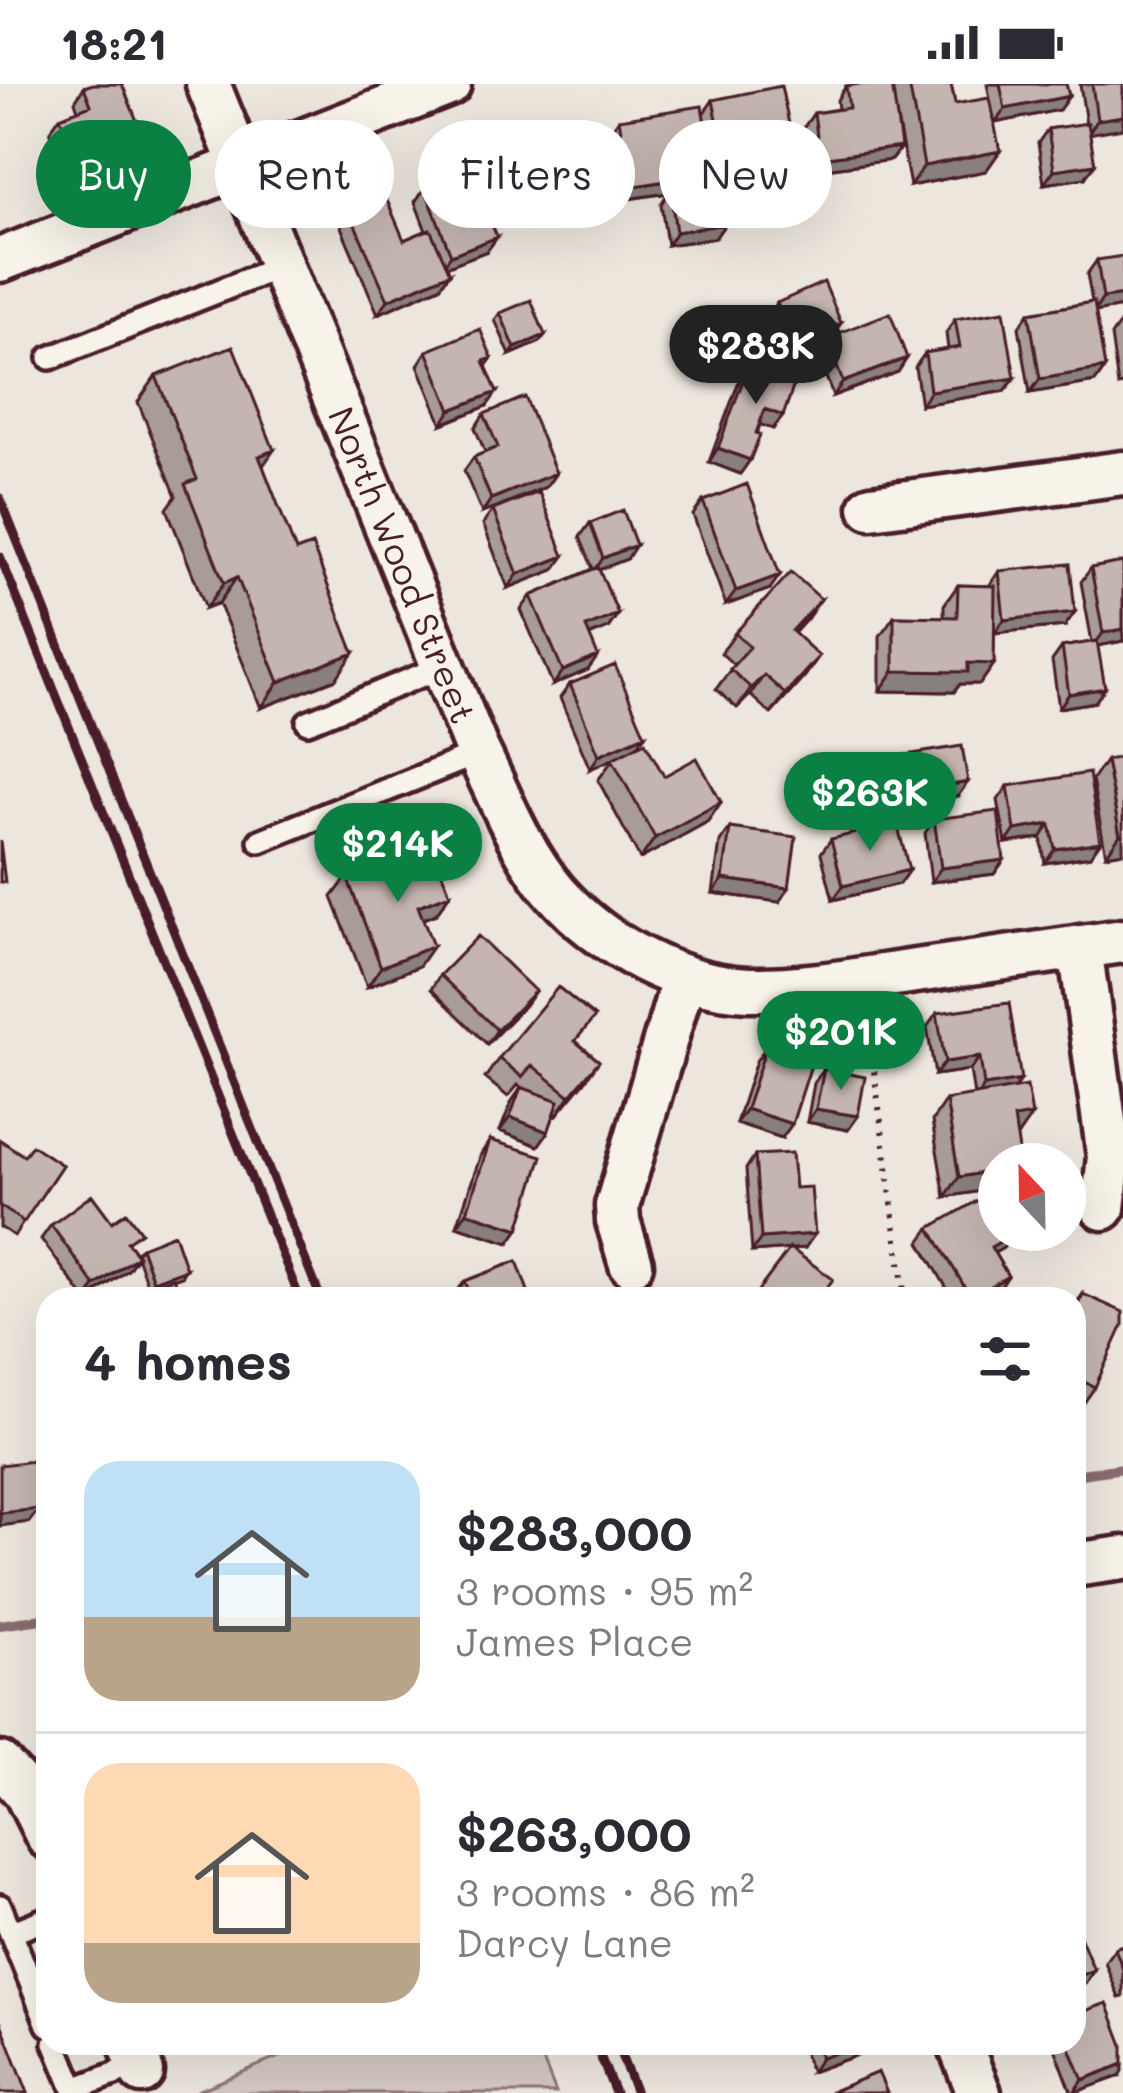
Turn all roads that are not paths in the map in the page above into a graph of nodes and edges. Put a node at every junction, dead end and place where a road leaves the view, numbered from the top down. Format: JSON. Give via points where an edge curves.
{"nodes":[{"id":1,"x":208,"y":84,"type":"edge"},
{"id":2,"x":449,"y":84,"type":"edge"},
{"id":3,"x":223,"y":120,"type":"edge"},
{"id":4,"x":358,"y":120,"type":"edge"},
{"id":5,"x":215,"y":176,"type":"edge"},
{"id":6,"x":267,"y":228,"type":"edge"},
{"id":7,"x":0,"y":260,"type":"edge"},
{"id":8,"x":282,"y":266,"type":"junction"},
{"id":9,"x":50,"y":358,"type":"dead end"},
{"id":10,"x":1123,"y":473,"type":"edge"},
{"id":11,"x":871,"y":507,"type":"dead end"},
{"id":12,"x":444,"y":666,"type":"junction"},
{"id":13,"x":308,"y":722,"type":"dead end"},
{"id":14,"x":479,"y":753,"type":"junction"},
{"id":15,"x":260,"y":841,"type":"dead end"},
{"id":16,"x":1123,"y":941,"type":"edge"},
{"id":17,"x":1080,"y":947,"type":"junction"},
{"id":18,"x":684,"y":977,"type":"junction"},
{"id":19,"x":1103,"y":1208,"type":"dead end"},
{"id":20,"x":631,"y":1264,"type":"dead end"},
{"id":21,"x":1123,"y":1558,"type":"edge"},
{"id":22,"x":1086,"y":1563,"type":"edge"},
{"id":23,"x":0,"y":1765,"type":"edge"},
{"id":24,"x":36,"y":1812,"type":"edge"},
{"id":25,"x":0,"y":1906,"type":"edge"},
{"id":26,"x":36,"y":1923,"type":"edge"},
{"id":27,"x":11,"y":1933,"type":"junction"},
{"id":28,"x":36,"y":1995,"type":"edge"},
{"id":29,"x":61,"y":2055,"type":"edge"},
{"id":30,"x":963,"y":2055,"type":"edge"},
{"id":31,"x":137,"y":2060,"type":"edge"},
{"id":32,"x":979,"y":2093,"type":"edge"}],
"edges":[{"from":1,"to":3,"type":"street","name":"North Wood Street"},
{"from":2,"to":4,"type":"street"},
{"from":5,"to":7,"type":"street"},
{"from":6,"to":8,"type":"street","name":"North Wood Street"},
{"from":8,"to":9,"type":"lane"},
{"from":8,"to":12,"type":"street","name":"North Wood Street"},
{"from":10,"to":11,"type":"street"},
{"from":12,"to":13,"type":"lane"},
{"from":12,"to":14,"type":"street","name":"North Wood Street"},
{"from":14,"to":15,"type":"lane"},
{"from":14,"to":18,"type":"street","name":"North Wood Street","via":[[556,892],[634,955]]},
{"from":16,"to":17,"type":"street","name":"North Wood Street"},
{"from":17,"to":18,"type":"street","name":"North Wood Street","via":[[808,987],[745,989]]},
{"from":17,"to":19,"type":"street","via":[[1109,1157]]},
{"from":18,"to":20,"type":"street","via":[[617,1206]]},
{"from":21,"to":22,"type":"street"},
{"from":23,"to":24,"type":"street"},
{"from":25,"to":27,"type":"lane"},
{"from":26,"to":27,"type":"lane"},
{"from":27,"to":28,"type":"lane"},
{"from":29,"to":31,"type":"lane","via":[[74,2090]]},
{"from":30,"to":32,"type":"street"}]}
